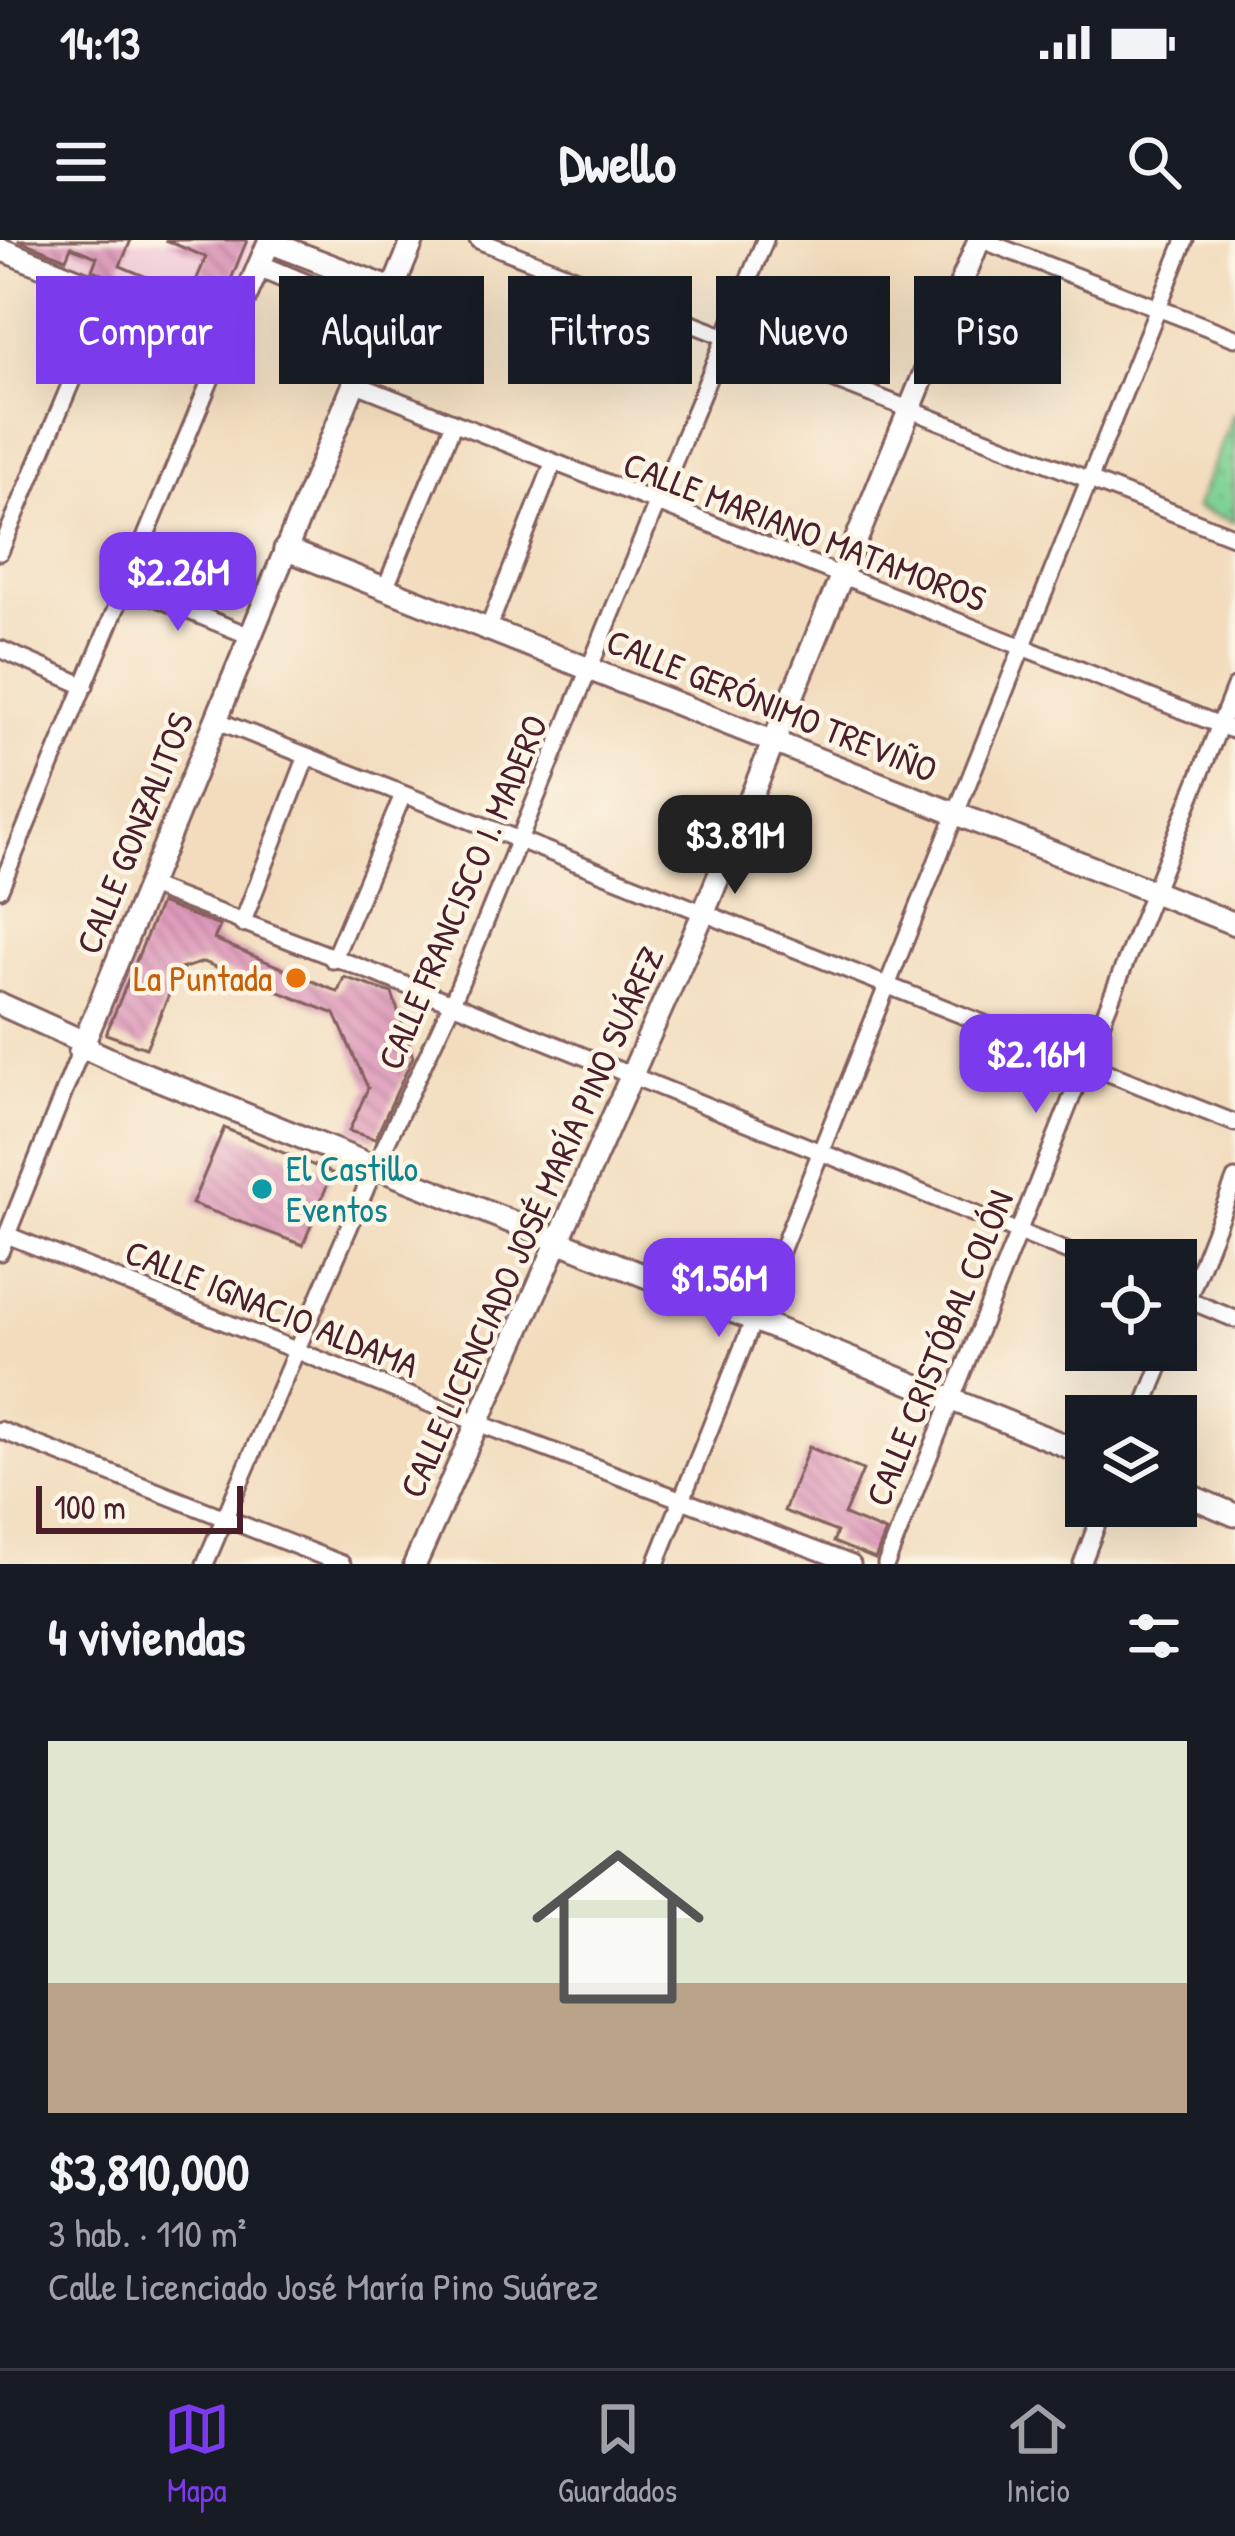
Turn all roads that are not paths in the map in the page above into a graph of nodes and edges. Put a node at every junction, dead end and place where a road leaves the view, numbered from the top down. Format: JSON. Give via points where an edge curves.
{"nodes":[{"id":1,"x":412,"y":240,"type":"edge"},
{"id":2,"x":478,"y":240,"type":"edge"},
{"id":3,"x":765,"y":240,"type":"edge"},
{"id":4,"x":981,"y":240,"type":"edge"},
{"id":5,"x":1184,"y":240,"type":"edge"},
{"id":6,"x":269,"y":241,"type":"edge"},
{"id":7,"x":0,"y":249,"type":"edge"},
{"id":8,"x":259,"y":266,"type":"junction"},
{"id":9,"x":68,"y":276,"type":"edge"},
{"id":10,"x":255,"y":276,"type":"edge"},
{"id":11,"x":283,"y":276,"type":"edge"},
{"id":12,"x":357,"y":276,"type":"edge"},
{"id":13,"x":398,"y":276,"type":"edge"},
{"id":14,"x":750,"y":276,"type":"edge"},
{"id":15,"x":1157,"y":307,"type":"junction"},
{"id":16,"x":716,"y":336,"type":"edge"},
{"id":17,"x":1235,"y":338,"type":"edge"},
{"id":18,"x":716,"y":359,"type":"edge"},
{"id":19,"x":70,"y":384,"type":"edge"},
{"id":20,"x":209,"y":384,"type":"edge"},
{"id":21,"x":354,"y":384,"type":"edge"},
{"id":22,"x":356,"y":384,"type":"edge"},
{"id":23,"x":840,"y":384,"type":"edge"},
{"id":24,"x":912,"y":412,"type":"junction"},
{"id":25,"x":453,"y":425,"type":"junction"},
{"id":26,"x":553,"y":464,"type":"junction"},
{"id":27,"x":1089,"y":478,"type":"junction"},
{"id":28,"x":656,"y":505,"type":"junction"},
{"id":29,"x":1235,"y":537,"type":"edge"},
{"id":30,"x":285,"y":549,"type":"junction"},
{"id":31,"x":0,"y":552,"type":"edge"},
{"id":32,"x":844,"y":577,"type":"junction"},
{"id":33,"x":125,"y":586,"type":"junction"},
{"id":34,"x":386,"y":589,"type":"junction"},
{"id":35,"x":488,"y":629,"type":"junction"},
{"id":36,"x":250,"y":636,"type":"junction"},
{"id":37,"x":1022,"y":648,"type":"junction"},
{"id":38,"x":0,"y":649,"type":"edge"},
{"id":39,"x":590,"y":668,"type":"junction"},
{"id":40,"x":85,"y":686,"type":"junction"},
{"id":41,"x":1235,"y":687,"type":"edge"},
{"id":42,"x":216,"y":720,"type":"junction"},
{"id":43,"x":1227,"y":729,"type":"edge"},
{"id":44,"x":777,"y":741,"type":"junction"},
{"id":45,"x":307,"y":757,"type":"junction"},
{"id":46,"x":403,"y":795,"type":"junction"},
{"id":47,"x":957,"y":814,"type":"junction"},
{"id":48,"x":519,"y":840,"type":"junction"},
{"id":49,"x":147,"y":885,"type":"junction"},
{"id":50,"x":0,"y":889,"type":"edge"},
{"id":51,"x":1153,"y":893,"type":"junction"},
{"id":52,"x":704,"y":912,"type":"junction"},
{"id":53,"x":242,"y":924,"type":"junction"},
{"id":54,"x":1235,"y":924,"type":"edge"},
{"id":55,"x":333,"y":960,"type":"junction"},
{"id":56,"x":889,"y":986,"type":"junction"},
{"id":57,"x":0,"y":1004,"type":"edge"},
{"id":58,"x":452,"y":1004,"type":"junction"},
{"id":59,"x":0,"y":1020,"type":"edge"},
{"id":60,"x":86,"y":1048,"type":"junction"},
{"id":61,"x":1084,"y":1062,"type":"junction"},
{"id":62,"x":634,"y":1077,"type":"junction"},
{"id":63,"x":1235,"y":1123,"type":"edge"},
{"id":64,"x":823,"y":1153,"type":"junction"},
{"id":65,"x":374,"y":1168,"type":"junction"},
{"id":66,"x":1235,"y":1179,"type":"edge"},
{"id":67,"x":1017,"y":1232,"type":"junction"},
{"id":68,"x":7,"y":1235,"type":"junction"},
{"id":69,"x":559,"y":1245,"type":"junction"},
{"id":70,"x":1065,"y":1251,"type":"edge"},
{"id":71,"x":0,"y":1252,"type":"edge"},
{"id":72,"x":1197,"y":1264,"type":"edge"},
{"id":73,"x":1197,"y":1304,"type":"edge"},
{"id":74,"x":1235,"y":1318,"type":"edge"},
{"id":75,"x":751,"y":1322,"type":"junction"},
{"id":76,"x":296,"y":1349,"type":"junction"},
{"id":77,"x":949,"y":1402,"type":"junction"},
{"id":78,"x":478,"y":1423,"type":"junction"},
{"id":79,"x":0,"y":1430,"type":"edge"},
{"id":80,"x":1065,"y":1446,"type":"edge"},
{"id":81,"x":682,"y":1498,"type":"junction"},
{"id":82,"x":1197,"y":1499,"type":"edge"},
{"id":83,"x":1235,"y":1514,"type":"edge"},
{"id":84,"x":224,"y":1519,"type":"junction"},
{"id":85,"x":1096,"y":1527,"type":"edge"},
{"id":86,"x":311,"y":1558,"type":"edge"},
{"id":87,"x":205,"y":1564,"type":"edge"},
{"id":88,"x":342,"y":1564,"type":"edge"},
{"id":89,"x":415,"y":1564,"type":"edge"},
{"id":90,"x":656,"y":1564,"type":"edge"},
{"id":91,"x":852,"y":1564,"type":"edge"},
{"id":92,"x":886,"y":1564,"type":"edge"},
{"id":93,"x":1082,"y":1564,"type":"edge"}],
"edges":[{"from":1,"to":13,"type":"street","name":"CALLE GONZALITOS"},
{"from":2,"to":16,"type":"street"},
{"from":3,"to":14,"type":"street","name":"CALLE FRANCISCO I. MADERO"},
{"from":4,"to":15,"type":"street"},
{"from":4,"to":24,"type":"street","name":"CALLE LICENCIADO JOSÉ MARÍA PINO SUÁREZ"},
{"from":5,"to":15,"type":"street"},
{"from":6,"to":8,"type":"street"},
{"from":6,"to":12,"type":"street"},
{"from":7,"to":9,"type":"street"},
{"from":8,"to":10,"type":"street"},
{"from":8,"to":11,"type":"street"},
{"from":15,"to":17,"type":"street"},
{"from":15,"to":27,"type":"street"},
{"from":18,"to":28,"type":"street","name":"CALLE FRANCISCO I. MADERO"},
{"from":19,"to":31,"type":"street"},
{"from":20,"to":33,"type":"street"},
{"from":21,"to":30,"type":"street","name":"CALLE GONZALITOS"},
{"from":22,"to":25,"type":"street","name":"CALLE MARIANO MATAMOROS"},
{"from":23,"to":24,"type":"street"},
{"from":24,"to":27,"type":"street"},
{"from":24,"to":32,"type":"street","name":"CALLE LICENCIADO JOSÉ MARÍA PINO SUÁREZ"},
{"from":25,"to":26,"type":"street","name":"CALLE MARIANO MATAMOROS"},
{"from":25,"to":34,"type":"street"},
{"from":26,"to":28,"type":"street","name":"CALLE MARIANO MATAMOROS"},
{"from":26,"to":35,"type":"street"},
{"from":27,"to":29,"type":"street"},
{"from":27,"to":37,"type":"street"},
{"from":28,"to":32,"type":"street","name":"CALLE MARIANO MATAMOROS"},
{"from":28,"to":39,"type":"street","name":"CALLE FRANCISCO I. MADERO"},
{"from":30,"to":34,"type":"street","name":"CALLE GERÓNIMO TREVIÑO"},
{"from":30,"to":36,"type":"street","name":"CALLE GONZALITOS"},
{"from":32,"to":37,"type":"street","name":"CALLE MARIANO MATAMOROS"},
{"from":32,"to":44,"type":"street","name":"CALLE LICENCIADO JOSÉ MARÍA PINO SUÁREZ"},
{"from":33,"to":36,"type":"street"},
{"from":33,"to":40,"type":"street"},
{"from":34,"to":35,"type":"street","name":"CALLE GERÓNIMO TREVIÑO"},
{"from":35,"to":39,"type":"street","name":"CALLE GERÓNIMO TREVIÑO"},
{"from":36,"to":42,"type":"street","name":"CALLE GONZALITOS"},
{"from":37,"to":43,"type":"street","name":"CALLE MARIANO MATAMOROS"},
{"from":37,"to":47,"type":"street"},
{"from":38,"to":40,"type":"street"},
{"from":39,"to":44,"type":"street","name":"CALLE GERÓNIMO TREVIÑO"},
{"from":39,"to":48,"type":"street","name":"CALLE FRANCISCO I. MADERO"},
{"from":40,"to":50,"type":"street"},
{"from":41,"to":43,"type":"street","name":"CALLE CRISTÓBAL COLÓN"},
{"from":42,"to":45,"type":"street"},
{"from":42,"to":49,"type":"street","name":"CALLE GONZALITOS"},
{"from":43,"to":51,"type":"street","name":"CALLE CRISTÓBAL COLÓN"},
{"from":44,"to":47,"type":"street","name":"CALLE GERÓNIMO TREVIÑO"},
{"from":44,"to":52,"type":"street","name":"CALLE LICENCIADO JOSÉ MARÍA PINO SUÁREZ"},
{"from":45,"to":46,"type":"street"},
{"from":45,"to":53,"type":"street"},
{"from":46,"to":48,"type":"street"},
{"from":46,"to":55,"type":"street"},
{"from":47,"to":51,"type":"street","name":"CALLE GERÓNIMO TREVIÑO"},
{"from":47,"to":56,"type":"street"},
{"from":48,"to":52,"type":"street"},
{"from":48,"to":58,"type":"street","name":"CALLE FRANCISCO I. MADERO"},
{"from":49,"to":53,"type":"street"},
{"from":49,"to":60,"type":"street","name":"CALLE GONZALITOS"},
{"from":51,"to":54,"type":"street","name":"CALLE GERÓNIMO TREVIÑO"},
{"from":51,"to":61,"type":"street","name":"CALLE CRISTÓBAL COLÓN"},
{"from":52,"to":56,"type":"street"},
{"from":52,"to":62,"type":"street","name":"CALLE LICENCIADO JOSÉ MARÍA PINO SUÁREZ"},
{"from":53,"to":55,"type":"street"},
{"from":55,"to":58,"type":"street"},
{"from":56,"to":61,"type":"street"},
{"from":56,"to":64,"type":"street"},
{"from":57,"to":60,"type":"street"},
{"from":58,"to":62,"type":"street"},
{"from":58,"to":65,"type":"street","name":"CALLE FRANCISCO I. MADERO"},
{"from":59,"to":60,"type":"street"},
{"from":60,"to":65,"type":"street"},
{"from":60,"to":68,"type":"street","name":"CALLE GONZALITOS"},
{"from":61,"to":63,"type":"street"},
{"from":61,"to":67,"type":"street","name":"CALLE CRISTÓBAL COLÓN"},
{"from":62,"to":64,"type":"street"},
{"from":62,"to":69,"type":"street","name":"CALLE LICENCIADO JOSÉ MARÍA PINO SUÁREZ"},
{"from":64,"to":67,"type":"street"},
{"from":64,"to":75,"type":"street"},
{"from":65,"to":69,"type":"street"},
{"from":65,"to":76,"type":"street","name":"CALLE FRANCISCO I. MADERO"},
{"from":66,"to":72,"type":"street"},
{"from":67,"to":70,"type":"street"},
{"from":67,"to":77,"type":"street","name":"CALLE CRISTÓBAL COLÓN"},
{"from":68,"to":71,"type":"street","name":"CALLE GONZALITOS"},
{"from":68,"to":76,"type":"street","name":"CALLE IGNACIO ALDAMA"},
{"from":69,"to":75,"type":"street"},
{"from":69,"to":78,"type":"street","name":"CALLE LICENCIADO JOSÉ MARÍA PINO SUÁREZ"},
{"from":73,"to":74,"type":"street"},
{"from":75,"to":77,"type":"street"},
{"from":75,"to":81,"type":"street"},
{"from":76,"to":78,"type":"street","name":"CALLE IGNACIO ALDAMA"},
{"from":76,"to":84,"type":"street","name":"CALLE FRANCISCO I. MADERO"},
{"from":77,"to":80,"type":"street"},
{"from":77,"to":92,"type":"street","name":"CALLE CRISTÓBAL COLÓN"},
{"from":78,"to":81,"type":"street","name":"CALLE IGNACIO ALDAMA"},
{"from":78,"to":89,"type":"street","name":"CALLE LICENCIADO JOSÉ MARÍA PINO SUÁREZ"},
{"from":79,"to":84,"type":"street"},
{"from":81,"to":90,"type":"street"},
{"from":81,"to":91,"type":"street","name":"CALLE IGNACIO ALDAMA"},
{"from":82,"to":83,"type":"street"},
{"from":84,"to":86,"type":"street"},
{"from":84,"to":87,"type":"street","name":"CALLE FRANCISCO I. MADERO"},
{"from":85,"to":93,"type":"street"},
{"from":86,"to":88,"type":"street"}]}
